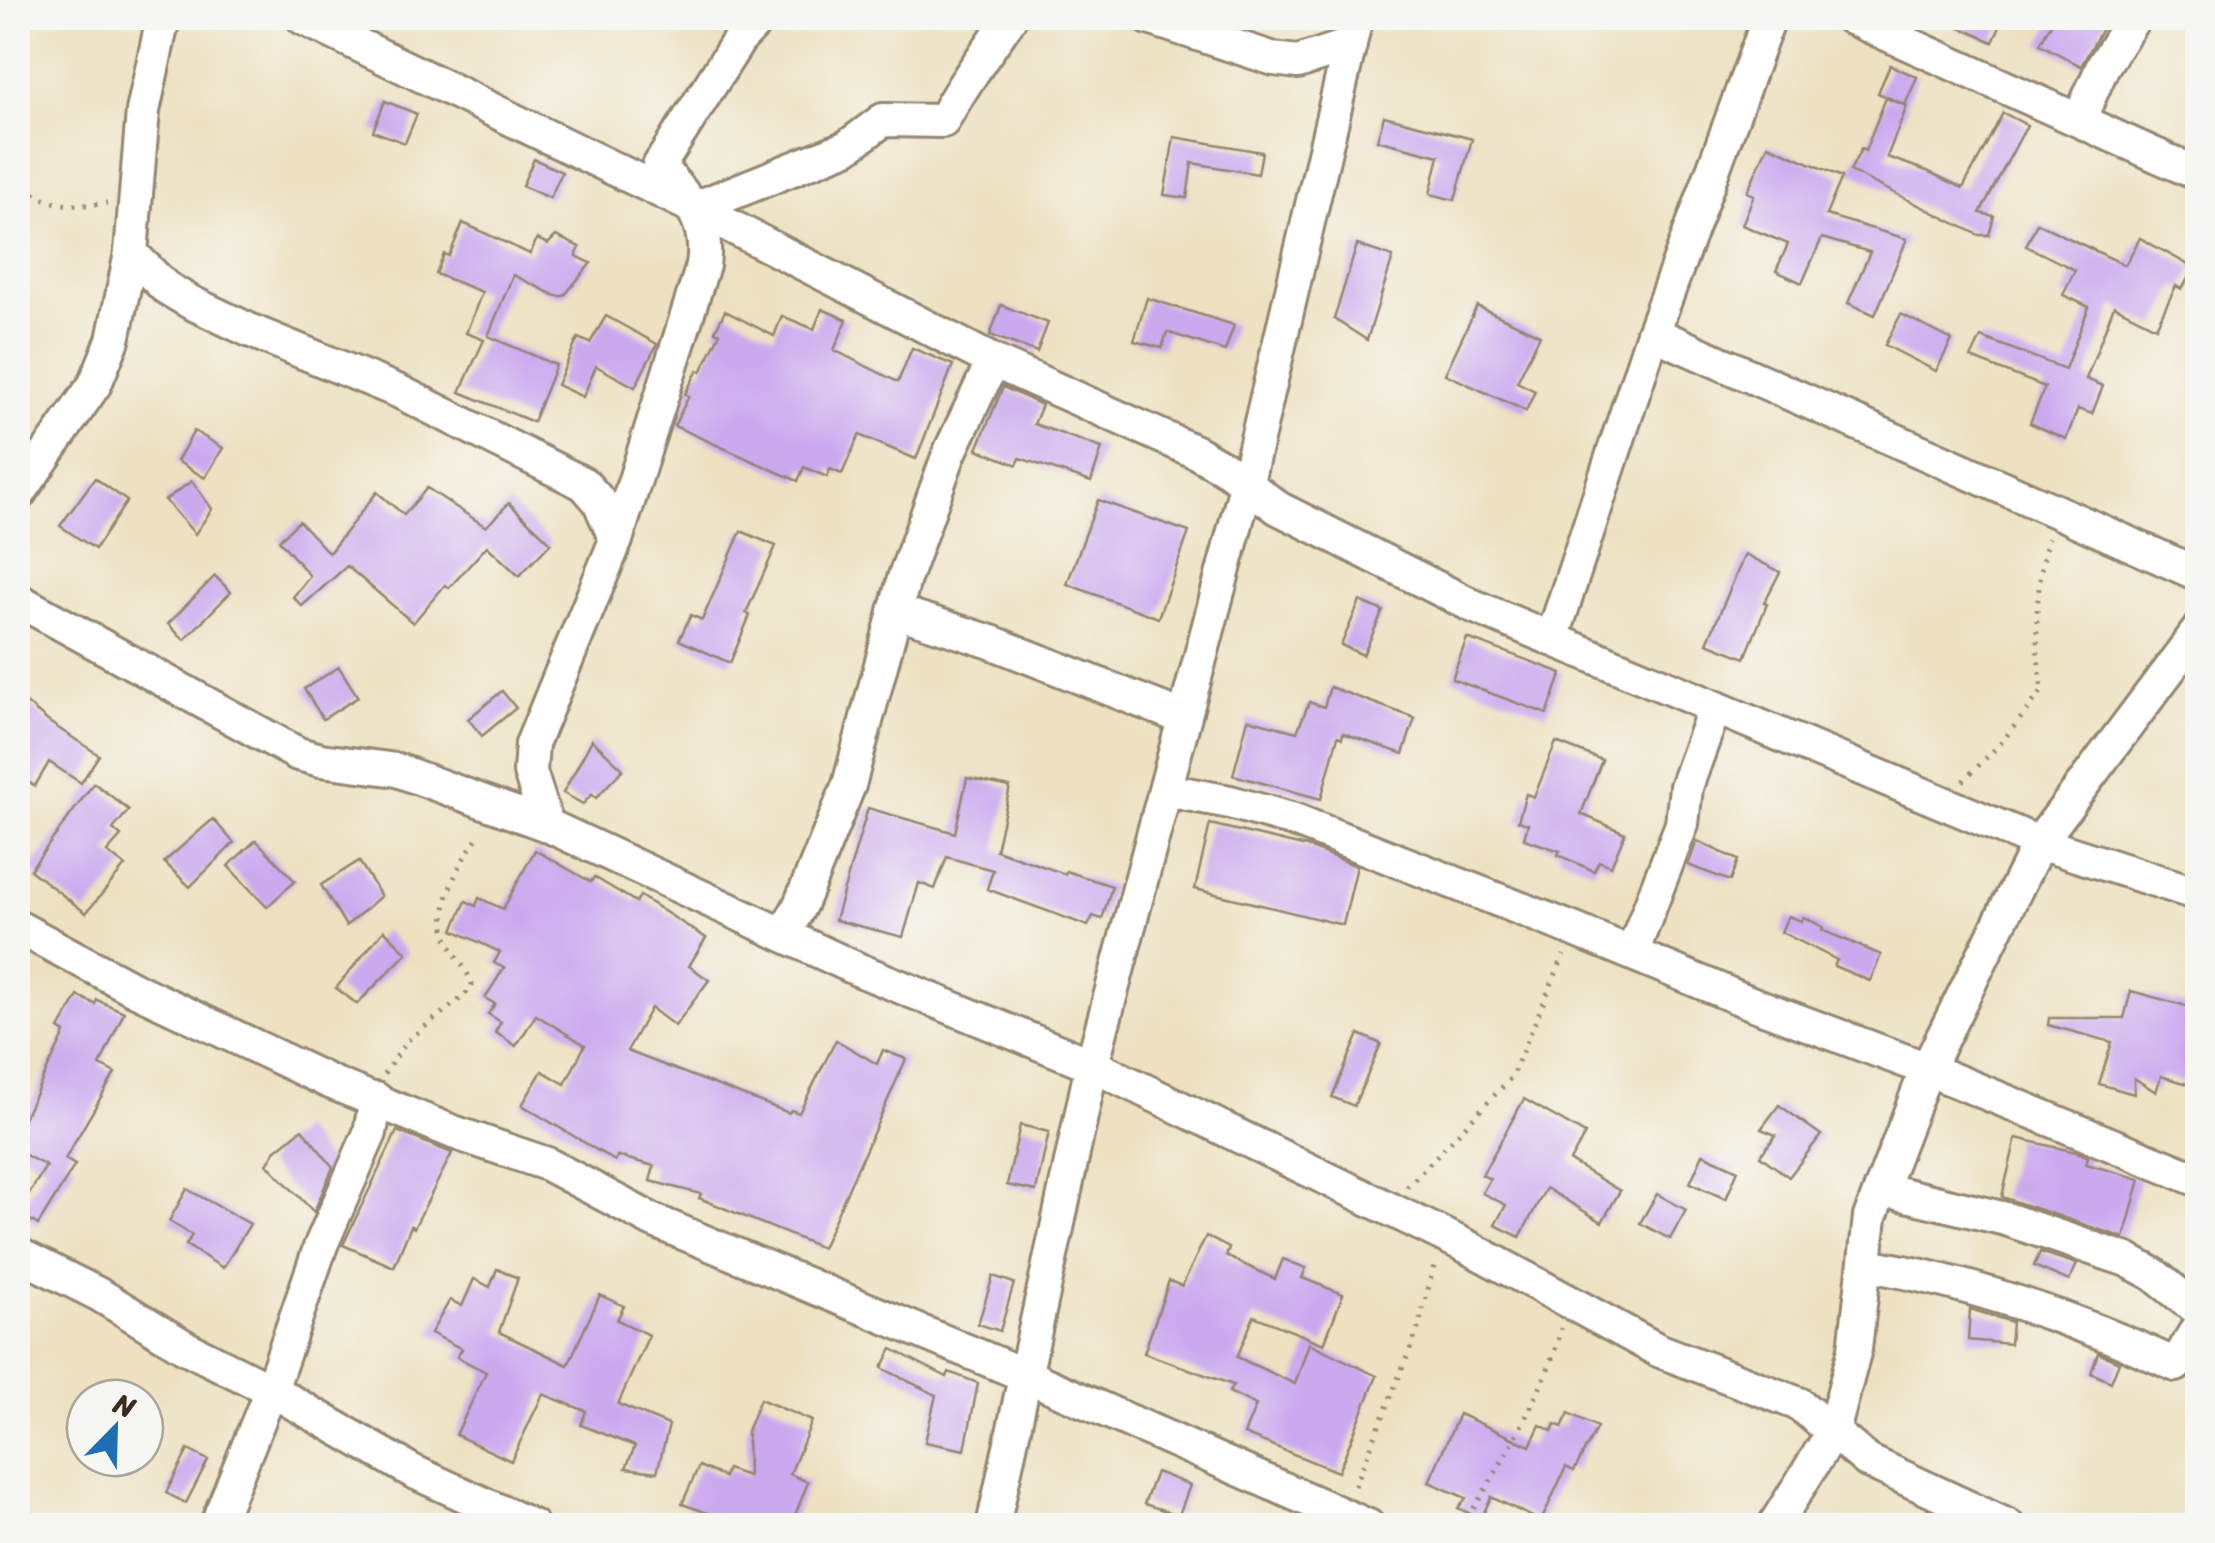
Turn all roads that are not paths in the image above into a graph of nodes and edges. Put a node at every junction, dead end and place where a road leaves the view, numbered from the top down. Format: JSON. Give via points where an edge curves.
{"nodes":[{"id":1,"x":163,"y":18,"type":"edge"},
{"id":2,"x":304,"y":18,"type":"edge"},
{"id":3,"x":760,"y":18,"type":"edge"},
{"id":4,"x":1010,"y":18,"type":"edge"},
{"id":5,"x":1149,"y":18,"type":"edge"},
{"id":6,"x":1769,"y":18,"type":"edge"},
{"id":7,"x":1852,"y":18,"type":"edge"},
{"id":8,"x":2134,"y":18,"type":"edge"},
{"id":9,"x":1353,"y":32,"type":"edge"},
{"id":10,"x":2078,"y":120,"type":"junction"},
{"id":11,"x":2198,"y":174,"type":"edge"},
{"id":12,"x":695,"y":208,"type":"junction"},
{"id":13,"x":131,"y":252,"type":"junction"},
{"id":14,"x":1654,"y":333,"type":"junction"},
{"id":15,"x":993,"y":361,"type":"junction"},
{"id":16,"x":1246,"y":486,"type":"junction"},
{"id":17,"x":18,"y":495,"type":"edge"},
{"id":18,"x":616,"y":540,"type":"junction"},
{"id":19,"x":2198,"y":574,"type":"edge"},
{"id":20,"x":18,"y":600,"type":"edge"},
{"id":21,"x":895,"y":612,"type":"junction"},
{"id":22,"x":2198,"y":630,"type":"edge"},
{"id":23,"x":1552,"y":638,"type":"junction"},
{"id":24,"x":1715,"y":707,"type":"junction"},
{"id":25,"x":1184,"y":718,"type":"junction"},
{"id":26,"x":1166,"y":790,"type":"junction"},
{"id":27,"x":547,"y":825,"type":"junction"},
{"id":28,"x":2038,"y":843,"type":"junction"},
{"id":29,"x":2198,"y":894,"type":"edge"},
{"id":30,"x":18,"y":927,"type":"edge"},
{"id":31,"x":784,"y":936,"type":"junction"},
{"id":32,"x":1632,"y":953,"type":"junction"},
{"id":33,"x":1092,"y":1065,"type":"junction"},
{"id":34,"x":1927,"y":1070,"type":"junction"},
{"id":35,"x":376,"y":1099,"type":"junction"},
{"id":36,"x":2198,"y":1180,"type":"edge"},
{"id":37,"x":1881,"y":1189,"type":"junction"},
{"id":38,"x":18,"y":1254,"type":"edge"},
{"id":39,"x":1865,"y":1264,"type":"junction"},
{"id":40,"x":2198,"y":1310,"type":"edge"},
{"id":41,"x":2198,"y":1327,"type":"edge"},
{"id":42,"x":1028,"y":1376,"type":"junction"},
{"id":43,"x":271,"y":1390,"type":"junction"},
{"id":44,"x":1833,"y":1432,"type":"junction"},
{"id":45,"x":1356,"y":1520,"type":"edge"},
{"id":46,"x":216,"y":1526,"type":"edge"},
{"id":47,"x":532,"y":1526,"type":"edge"},
{"id":48,"x":993,"y":1526,"type":"edge"},
{"id":49,"x":1774,"y":1526,"type":"edge"},
{"id":50,"x":2008,"y":1526,"type":"edge"}],
"edges":[{"from":1,"to":13,"type":"street","via":[[143,111]]},
{"from":2,"to":12,"type":"street"},
{"from":3,"to":12,"type":"street","via":[[659,166]]},
{"from":4,"to":12,"type":"street","via":[[943,120],[883,120],[848,147]]},
{"from":5,"to":9,"type":"street","via":[[1298,62]]},
{"from":6,"to":14,"type":"street"},
{"from":7,"to":10,"type":"street"},
{"from":8,"to":10,"type":"street"},
{"from":9,"to":16,"type":"street"},
{"from":10,"to":11,"type":"street"},
{"from":12,"to":15,"type":"street"},
{"from":12,"to":18,"type":"street","via":[[704,265]]},
{"from":13,"to":17,"type":"street","via":[[100,373]]},
{"from":13,"to":18,"type":"street","via":[[190,302],[400,392],[584,484],[600,501]]},
{"from":14,"to":19,"type":"street"},
{"from":14,"to":23,"type":"street"},
{"from":15,"to":16,"type":"street","via":[[1196,452]]},
{"from":15,"to":21,"type":"street","via":[[949,454]]},
{"from":16,"to":23,"type":"street","via":[[1392,568]]},
{"from":16,"to":25,"type":"street"},
{"from":18,"to":27,"type":"street","via":[[532,744],[530,772]]},
{"from":20,"to":27,"type":"street","via":[[298,754],[397,770]]},
{"from":21,"to":25,"type":"street"},
{"from":21,"to":31,"type":"street","via":[[849,785]]},
{"from":22,"to":28,"type":"street"},
{"from":23,"to":24,"type":"street"},
{"from":24,"to":28,"type":"street"},
{"from":24,"to":32,"type":"street","via":[[1686,787],[1682,824]]},
{"from":25,"to":26,"type":"street"},
{"from":26,"to":32,"type":"street","via":[[1294,820]]},
{"from":26,"to":33,"type":"street"},
{"from":27,"to":31,"type":"street"},
{"from":28,"to":29,"type":"street"},
{"from":28,"to":34,"type":"street"},
{"from":30,"to":35,"type":"street","via":[[252,1046]]},
{"from":31,"to":33,"type":"street"},
{"from":32,"to":34,"type":"street"},
{"from":33,"to":42,"type":"street"},
{"from":33,"to":44,"type":"street","via":[[1441,1234],[1658,1350],[1799,1404]]},
{"from":34,"to":36,"type":"street"},
{"from":34,"to":37,"type":"street"},
{"from":35,"to":42,"type":"street","via":[[547,1164],[652,1220]]},
{"from":35,"to":43,"type":"street","via":[[370,1133],[321,1245]]},
{"from":37,"to":39,"type":"street","via":[[1870,1216]]},
{"from":37,"to":40,"type":"street","via":[[2006,1219],[2128,1260]]},
{"from":38,"to":43,"type":"street"},
{"from":39,"to":41,"type":"street","via":[[2058,1317],[2176,1365]]},
{"from":39,"to":44,"type":"street","via":[[1855,1349]]},
{"from":42,"to":45,"type":"street"},
{"from":42,"to":48,"type":"street"},
{"from":43,"to":46,"type":"street"},
{"from":43,"to":47,"type":"street","via":[[412,1471]]},
{"from":44,"to":49,"type":"street"},
{"from":44,"to":50,"type":"street","via":[[1868,1460]]}]}
